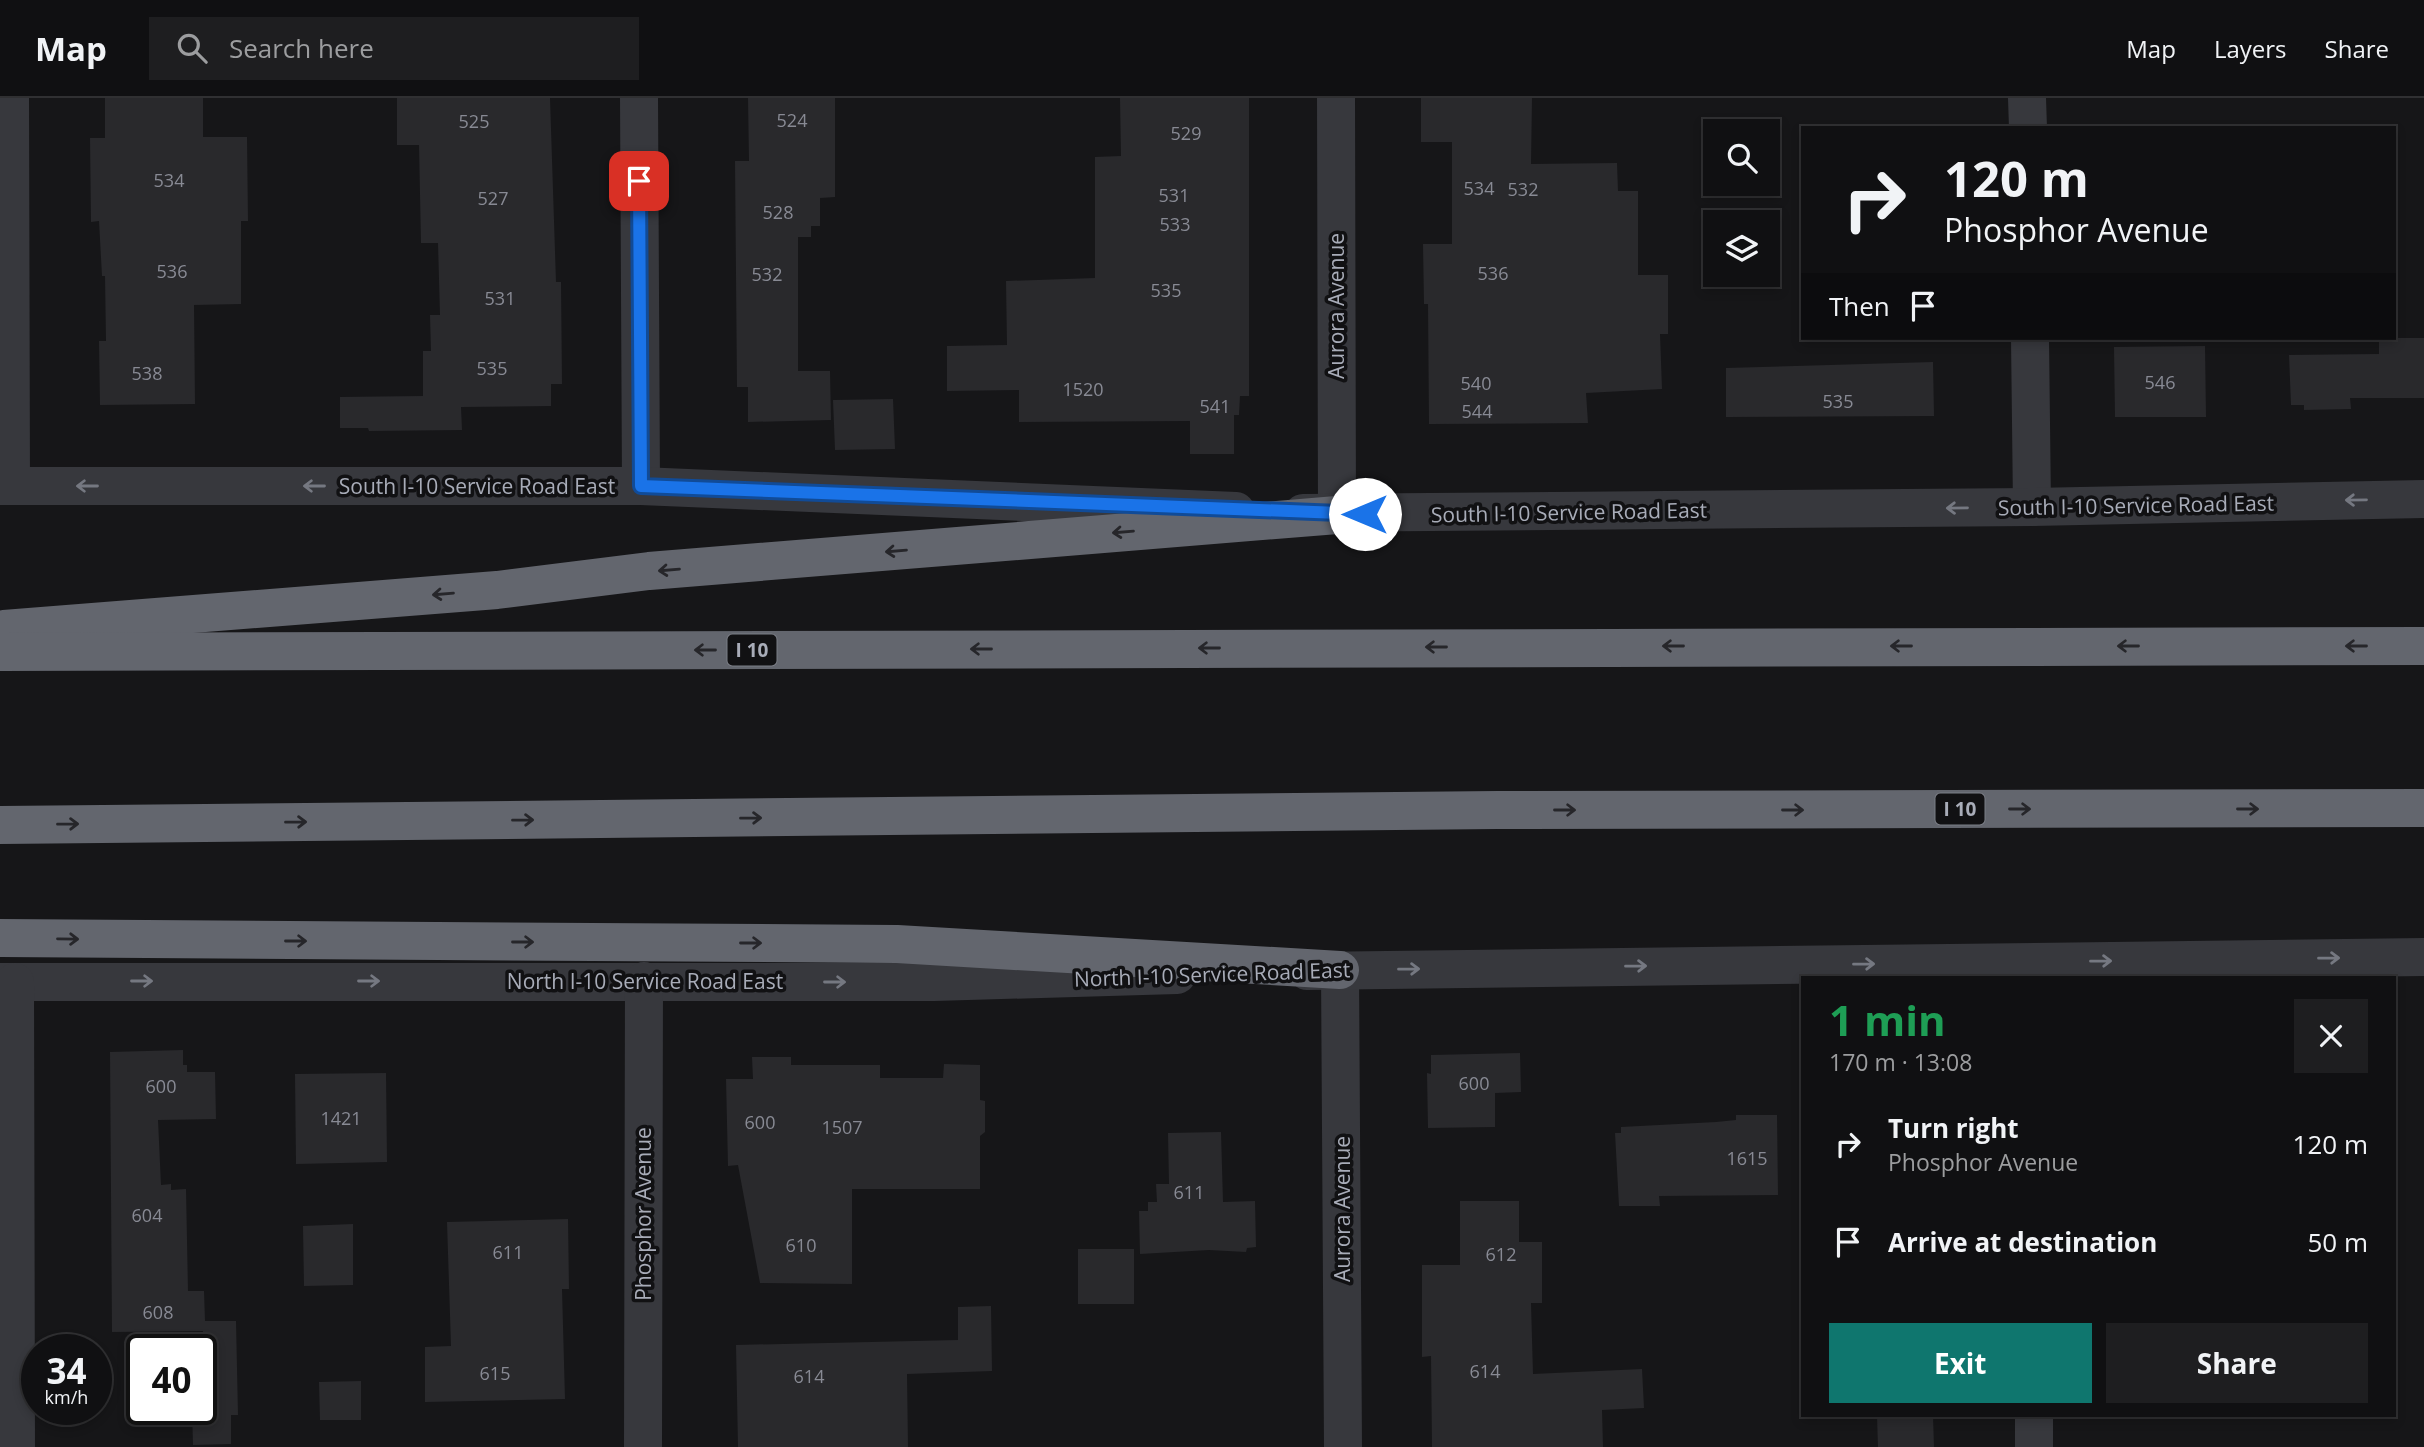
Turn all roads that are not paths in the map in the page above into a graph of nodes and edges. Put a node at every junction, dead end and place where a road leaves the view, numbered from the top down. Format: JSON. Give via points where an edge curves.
{"nodes":[{"id":1,"x":9,"y":98,"type":"edge"},
{"id":2,"x":639,"y":98,"type":"edge"},
{"id":3,"x":1336,"y":98,"type":"edge"},
{"id":4,"x":2027,"y":98,"type":"edge"},
{"id":5,"x":2028,"y":126,"type":"edge"},
{"id":6,"x":2030,"y":340,"type":"edge"},
{"id":7,"x":6,"y":486,"type":"edge"},
{"id":8,"x":641,"y":486,"type":"junction"},
{"id":9,"x":2424,"y":499,"type":"edge"},
{"id":10,"x":2032,"y":507,"type":"junction"},
{"id":11,"x":1337,"y":515,"type":"junction"},
{"id":12,"x":0,"y":629,"type":"edge"},
{"id":13,"x":2424,"y":646,"type":"edge"},
{"id":14,"x":0,"y":652,"type":"edge"},
{"id":15,"x":2424,"y":808,"type":"edge"},
{"id":16,"x":0,"y":825,"type":"edge"},
{"id":17,"x":0,"y":938,"type":"edge"},
{"id":18,"x":2424,"y":957,"type":"edge"},
{"id":19,"x":1340,"y":970,"type":"junction"},
{"id":20,"x":2033,"y":970,"type":"edge"},
{"id":21,"x":644,"y":981,"type":"junction"},
{"id":22,"x":7,"y":982,"type":"edge"},
{"id":23,"x":2034,"y":1417,"type":"edge"},
{"id":24,"x":16,"y":1447,"type":"edge"},
{"id":25,"x":643,"y":1447,"type":"edge"},
{"id":26,"x":1343,"y":1447,"type":"edge"},
{"id":27,"x":2035,"y":1447,"type":"edge"}],
"edges":[{"from":1,"to":7,"type":"street"},
{"from":2,"to":8,"type":"street"},
{"from":3,"to":11,"type":"street","name":"Aurora Avenue"},
{"from":4,"to":5,"type":"street"},
{"from":6,"to":10,"type":"street"},
{"from":8,"to":7,"type":"street","name":"South I-10 Service Road East","one_way":true},
{"from":8,"to":11,"type":"street","name":"South I-10 Service Road East"},
{"from":9,"to":10,"type":"street","name":"South I-10 Service Road East","one_way":true},
{"from":10,"to":11,"type":"street","name":"South I-10 Service Road East","one_way":true},
{"from":11,"to":12,"type":"highway","one_way":true},
{"from":13,"to":14,"type":"highway","number":"I 10","one_way":true},
{"from":16,"to":15,"type":"highway","number":"I 10","one_way":true,"via":[[1497,810]]},
{"from":17,"to":19,"type":"highway","one_way":true,"via":[[897,944]]},
{"from":20,"to":18,"type":"street","name":"North I-10 Service Road East","one_way":true},
{"from":19,"to":20,"type":"street","name":"North I-10 Service Road East","one_way":true},
{"from":21,"to":19,"type":"street","name":"North I-10 Service Road East","one_way":true,"via":[[934,982]]},
{"from":19,"to":26,"type":"street","name":"Aurora Avenue"},
{"from":22,"to":21,"type":"street","name":"North I-10 Service Road East","one_way":true},
{"from":21,"to":25,"type":"street","name":"Phosphor Avenue"},
{"from":22,"to":24,"type":"street"},
{"from":23,"to":27,"type":"street"}]}
